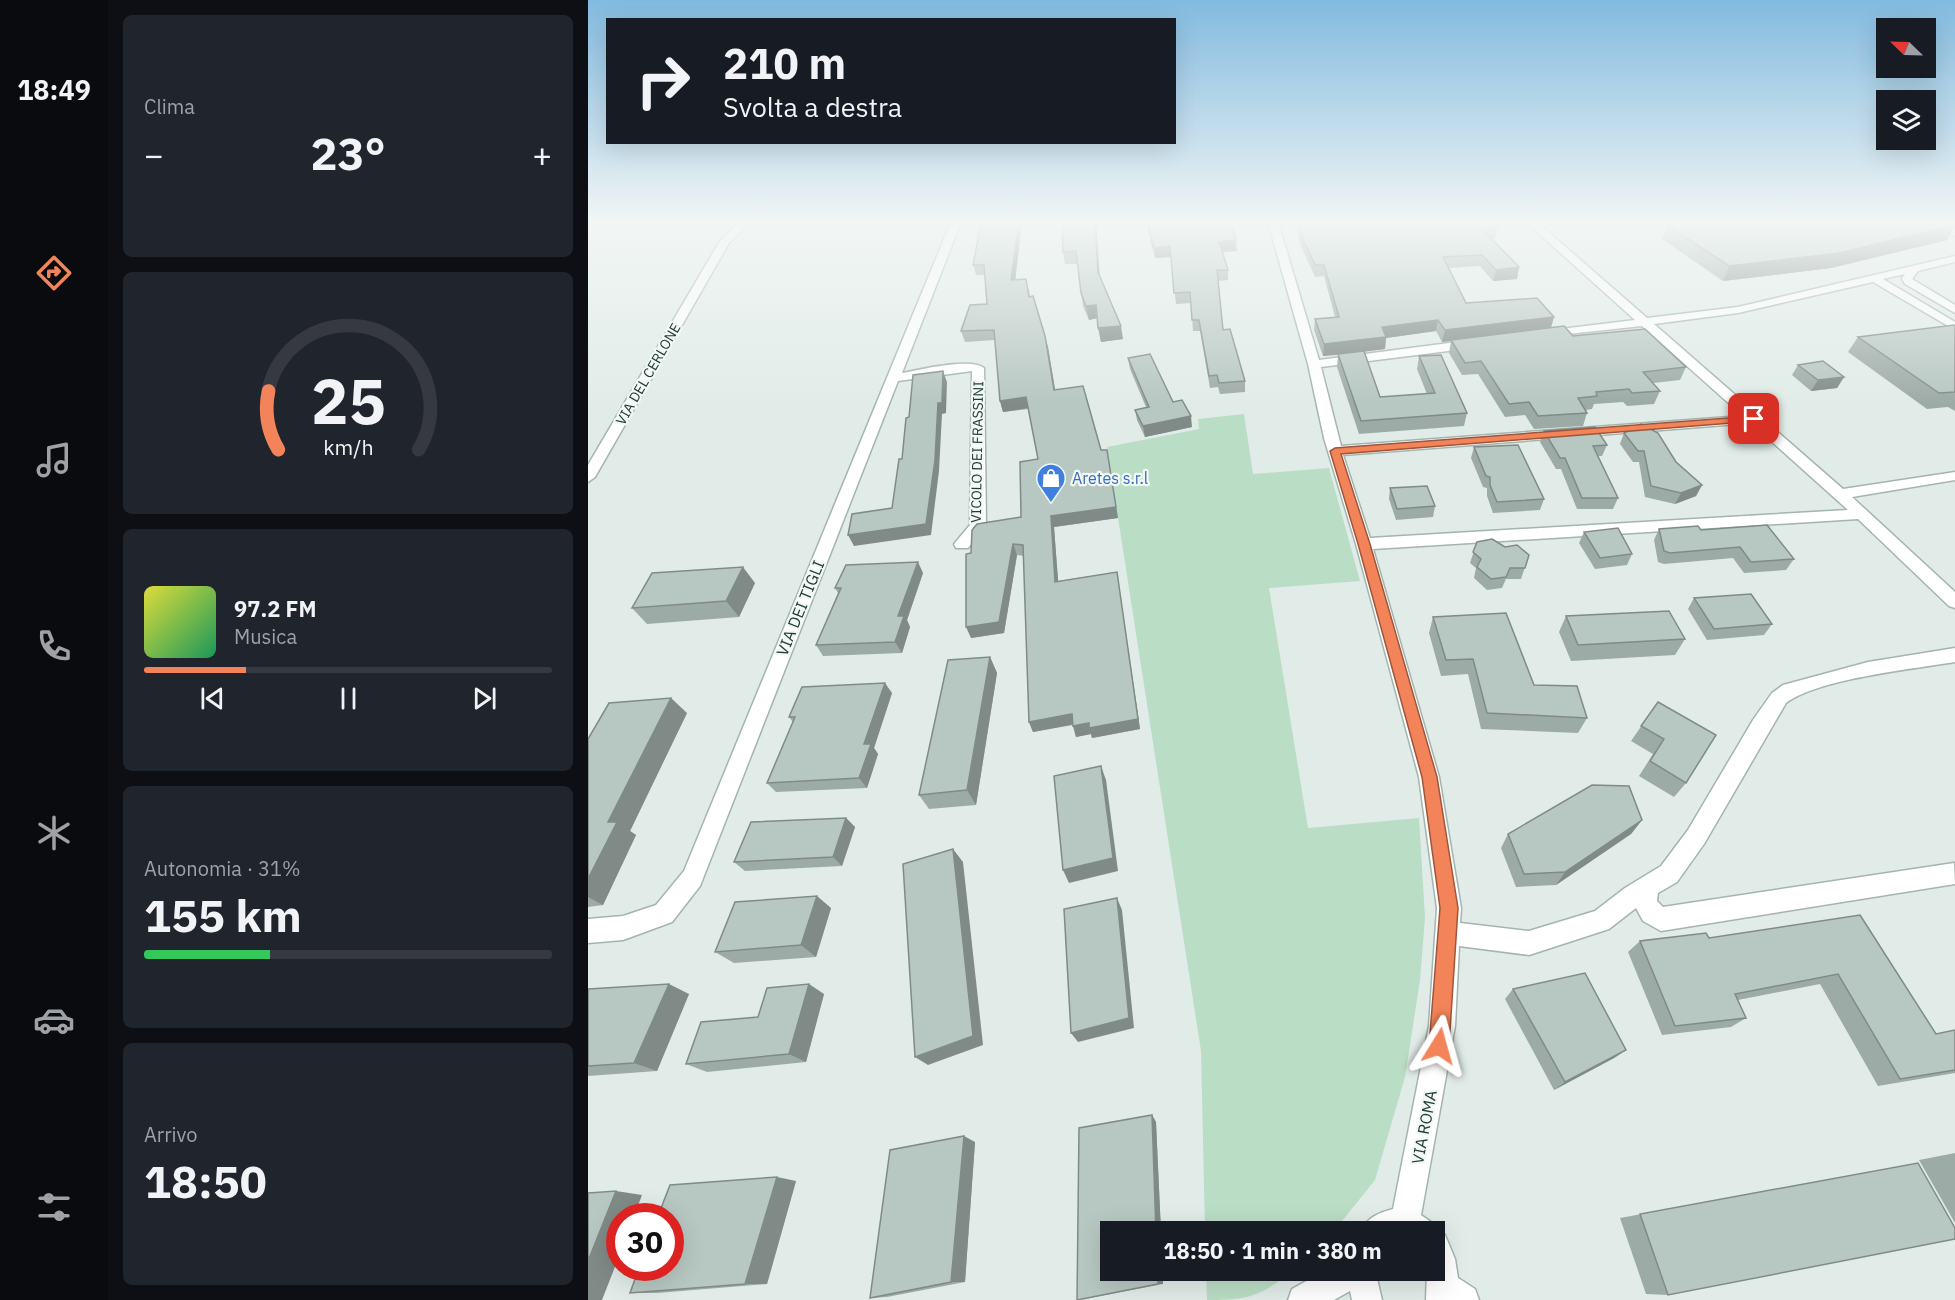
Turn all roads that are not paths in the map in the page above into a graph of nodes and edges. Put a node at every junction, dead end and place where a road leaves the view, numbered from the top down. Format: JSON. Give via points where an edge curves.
{"nodes":[{"id":1,"x":701,"y":283,"type":"edge"},
{"id":2,"x":932,"y":283,"type":"edge"},
{"id":3,"x":1291,"y":283,"type":"edge"},
{"id":4,"x":1598,"y":283,"type":"edge"},
{"id":5,"x":1860,"y":283,"type":"edge"},
{"id":6,"x":1882,"y":283,"type":"edge"},
{"id":7,"x":1910,"y":283,"type":"edge"},
{"id":8,"x":1955,"y":310,"type":"edge"},
{"id":9,"x":1642,"y":322,"type":"junction"},
{"id":10,"x":1955,"y":327,"type":"edge"},
{"id":11,"x":1536,"y":336,"type":"edge"},
{"id":12,"x":1489,"y":342,"type":"edge"},
{"id":13,"x":1314,"y":364,"type":"junction"},
{"id":14,"x":893,"y":378,"type":"junction"},
{"id":15,"x":1754,"y":419,"type":"junction"},
{"id":16,"x":1335,"y":451,"type":"junction"},
{"id":17,"x":1955,"y":476,"type":"edge"},
{"id":18,"x":588,"y":477,"type":"edge"},
{"id":19,"x":1839,"y":494,"type":"junction"},
{"id":20,"x":1862,"y":514,"type":"junction"},
{"id":21,"x":962,"y":544,"type":"dead end"},
{"id":22,"x":1364,"y":544,"type":"junction"},
{"id":23,"x":1955,"y":602,"type":"edge"},
{"id":24,"x":1955,"y":655,"type":"edge"},
{"id":25,"x":1954,"y":874,"type":"edge"},
{"id":26,"x":1650,"y":886,"type":"junction"},
{"id":27,"x":588,"y":931,"type":"edge"},
{"id":28,"x":1448,"y":932,"type":"junction"},
{"id":29,"x":1414,"y":1221,"type":"edge"},
{"id":30,"x":1445,"y":1276,"type":"edge"},
{"id":31,"x":1338,"y":1281,"type":"edge"},
{"id":32,"x":1362,"y":1281,"type":"edge"},
{"id":33,"x":1450,"y":1296,"type":"edge"},
{"id":34,"x":1303,"y":1300,"type":"edge"},
{"id":35,"x":1367,"y":1300,"type":"edge"}],
"edges":[{"from":1,"to":18,"type":"street","name":"VIA DEL CERLONE"},
{"from":2,"to":14,"type":"street","name":"VIA DEI TIGLI"},
{"from":3,"to":13,"type":"street","name":"VIA ROMA"},
{"from":4,"to":9,"type":"street"},
{"from":5,"to":9,"type":"street","via":[[1738,310]]},
{"from":6,"to":10,"type":"street"},
{"from":7,"to":8,"type":"street"},
{"from":9,"to":11,"type":"street"},
{"from":9,"to":15,"type":"street"},
{"from":12,"to":13,"type":"street"},
{"from":13,"to":16,"type":"street","name":"VIA ROMA"},
{"from":14,"to":21,"type":"street","name":"VICOLO DEI FRASSINI","via":[[978,368],[978,526]]},
{"from":14,"to":27,"type":"street","name":"VIA DEI TIGLI","via":[[692,878],[664,914],[623,928]]},
{"from":15,"to":16,"type":"street"},
{"from":15,"to":19,"type":"street"},
{"from":16,"to":22,"type":"street","name":"VIA ROMA"},
{"from":17,"to":19,"type":"street"},
{"from":19,"to":20,"type":"street"},
{"from":20,"to":22,"type":"street"},
{"from":20,"to":23,"type":"street"},
{"from":22,"to":28,"type":"street","name":"VIA ROMA","via":[[1429,777],[1449,908]]},
{"from":24,"to":26,"type":"street","via":[[1868,669],[1790,690],[1779,698],[1696,837],[1669,874]]},
{"from":25,"to":26,"type":"street","via":[[1661,920],[1645,905]]},
{"from":26,"to":28,"type":"street","via":[[1601,921],[1529,943]]},
{"from":28,"to":29,"type":"street","name":"VIA ROMA","via":[[1442,1026]]},
{"from":30,"to":33,"type":"street"},
{"from":31,"to":34,"type":"street"},
{"from":32,"to":35,"type":"street"}]}
